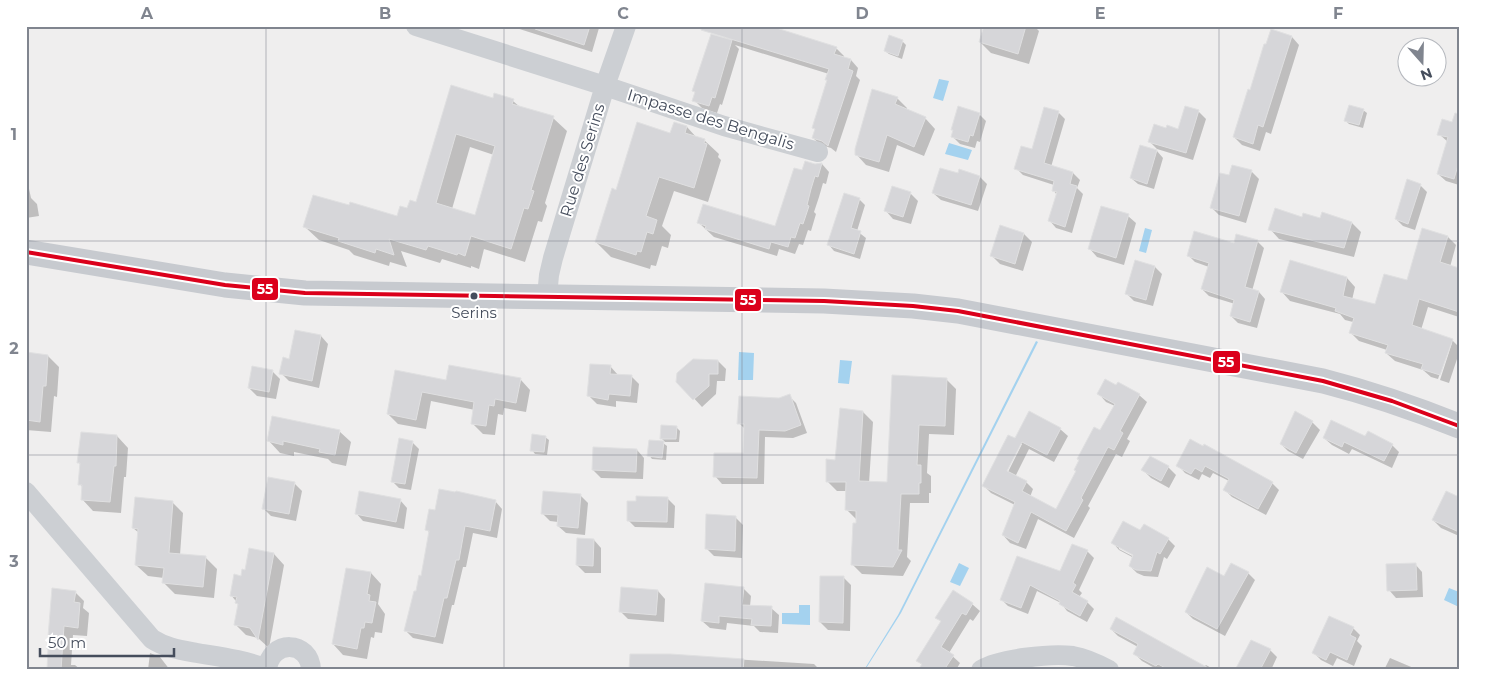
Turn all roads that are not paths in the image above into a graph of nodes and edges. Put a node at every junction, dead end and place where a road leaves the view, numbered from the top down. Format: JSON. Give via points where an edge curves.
{"nodes":[{"id":1,"x":416,"y":26,"type":"edge"},
{"id":2,"x":626,"y":26,"type":"edge"},
{"id":3,"x":605,"y":86,"type":"junction"},
{"id":4,"x":818,"y":152,"type":"dead end"},
{"id":5,"x":26,"y":252,"type":"edge"},
{"id":6,"x":547,"y":296,"type":"junction"},
{"id":7,"x":1459,"y":426,"type":"edge"},
{"id":8,"x":26,"y":492,"type":"edge"},
{"id":9,"x":267,"y":669,"type":"edge"},
{"id":10,"x":311,"y":670,"type":"edge"},
{"id":11,"x":981,"y":670,"type":"edge"},
{"id":12,"x":1109,"y":670,"type":"edge"}],
"edges":[{"from":1,"to":3,"type":"street","name":"Impasse des Bengalis"},
{"from":2,"to":3,"type":"street","name":"Rue des Serins"},
{"from":3,"to":4,"type":"street","name":"Impasse des Bengalis","via":[[724,126]]},
{"from":3,"to":6,"type":"street","name":"Rue des Serins","via":[[549,275]]},
{"from":5,"to":6,"type":"main road","via":[[179,278],[305,293]]},
{"from":6,"to":7,"type":"main road","via":[[824,301],[958,311],[1323,381],[1414,408]]},
{"from":8,"to":9,"type":"street","via":[[152,639],[175,649],[250,662]]},
{"from":9,"to":10,"type":"street","via":[[275,652],[294,647],[309,659]]},
{"from":11,"to":12,"type":"street","via":[[998,662],[1072,656]]}]}
